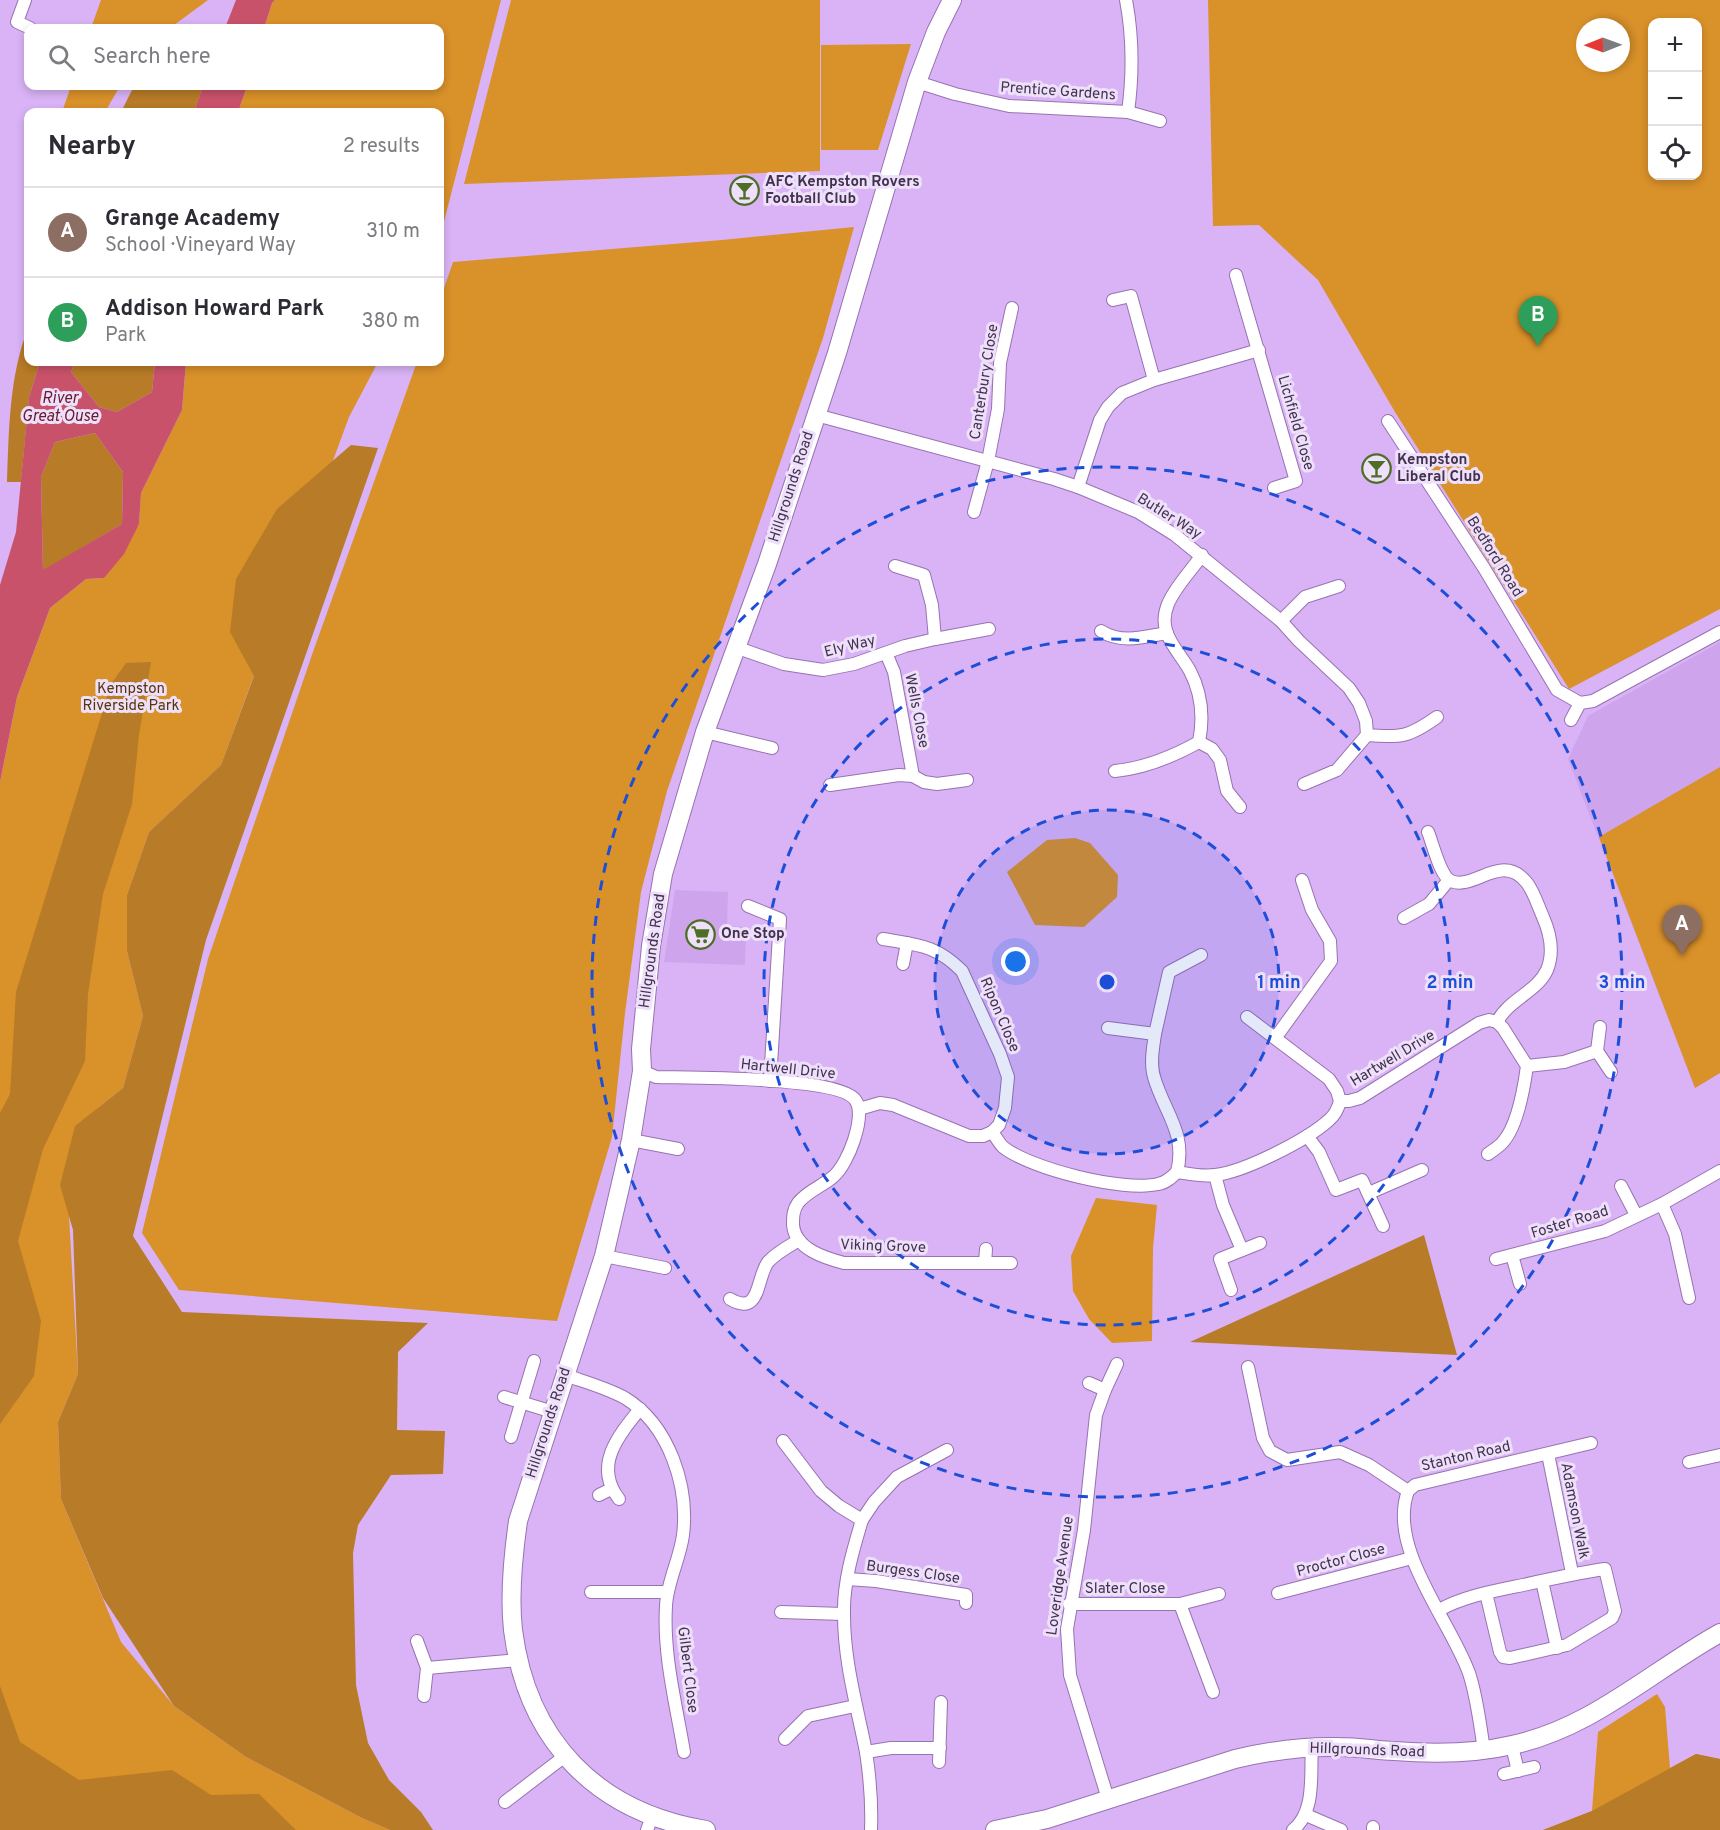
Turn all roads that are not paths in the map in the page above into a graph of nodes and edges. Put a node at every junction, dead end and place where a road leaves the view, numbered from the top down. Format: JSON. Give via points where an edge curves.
{"nodes":[{"id":1,"x":26,"y":0,"type":"edge"},
{"id":2,"x":952,"y":0,"type":"edge"},
{"id":3,"x":1126,"y":0,"type":"edge"},
{"id":4,"x":24,"y":25,"type":"edge"},
{"id":5,"x":917,"y":82,"type":"junction"},
{"id":6,"x":1128,"y":112,"type":"junction"},
{"id":7,"x":1160,"y":121,"type":"dead end"},
{"id":8,"x":1236,"y":275,"type":"dead end"},
{"id":9,"x":1113,"y":300,"type":"dead end"},
{"id":10,"x":1012,"y":308,"type":"dead end"},
{"id":11,"x":1259,"y":350,"type":"junction"},
{"id":12,"x":1155,"y":380,"type":"junction"},
{"id":13,"x":816,"y":415,"type":"junction"},
{"id":14,"x":1388,"y":421,"type":"dead end"},
{"id":15,"x":988,"y":461,"type":"junction"},
{"id":16,"x":1078,"y":487,"type":"junction"},
{"id":17,"x":1274,"y":488,"type":"dead end"},
{"id":18,"x":974,"y":512,"type":"dead end"},
{"id":19,"x":1202,"y":555,"type":"junction"},
{"id":20,"x":895,"y":566,"type":"dead end"},
{"id":21,"x":1340,"y":586,"type":"dead end"},
{"id":22,"x":1281,"y":621,"type":"junction"},
{"id":23,"x":989,"y":629,"type":"dead end"},
{"id":24,"x":1720,"y":632,"type":"edge"},
{"id":25,"x":1167,"y":633,"type":"junction"},
{"id":26,"x":1106,"y":638,"type":"dead end"},
{"id":27,"x":935,"y":639,"type":"junction"},
{"id":28,"x":738,"y":648,"type":"junction"},
{"id":29,"x":886,"y":653,"type":"junction"},
{"id":30,"x":1580,"y":703,"type":"junction"},
{"id":31,"x":1437,"y":717,"type":"dead end"},
{"id":32,"x":1571,"y":720,"type":"dead end"},
{"id":33,"x":705,"y":732,"type":"junction"},
{"id":34,"x":1367,"y":735,"type":"junction"},
{"id":35,"x":1199,"y":742,"type":"junction"},
{"id":36,"x":771,"y":748,"type":"dead end"},
{"id":37,"x":1115,"y":771,"type":"dead end"},
{"id":38,"x":913,"y":776,"type":"junction"},
{"id":39,"x":967,"y":780,"type":"dead end"},
{"id":40,"x":1304,"y":784,"type":"dead end"},
{"id":41,"x":830,"y":785,"type":"dead end"},
{"id":42,"x":1240,"y":807,"type":"dead end"},
{"id":43,"x":1428,"y":832,"type":"dead end"},
{"id":44,"x":1302,"y":880,"type":"dead end"},
{"id":45,"x":1449,"y":880,"type":"junction"},
{"id":46,"x":748,"y":906,"type":"dead end"},
{"id":47,"x":1404,"y":918,"type":"dead end"},
{"id":48,"x":883,"y":939,"type":"dead end"},
{"id":49,"x":907,"y":943,"type":"junction"},
{"id":50,"x":1201,"y":955,"type":"dead end"},
{"id":51,"x":903,"y":964,"type":"dead end"},
{"id":52,"x":1247,"y":1017,"type":"dead end"},
{"id":53,"x":1497,"y":1022,"type":"junction"},
{"id":54,"x":1600,"y":1027,"type":"dead end"},
{"id":55,"x":1108,"y":1028,"type":"dead end"},
{"id":56,"x":1155,"y":1034,"type":"junction"},
{"id":57,"x":1276,"y":1038,"type":"junction"},
{"id":58,"x":1597,"y":1051,"type":"junction"},
{"id":59,"x":1527,"y":1066,"type":"junction"},
{"id":60,"x":642,"y":1071,"type":"junction"},
{"id":61,"x":1611,"y":1072,"type":"dead end"},
{"id":62,"x":770,"y":1081,"type":"junction"},
{"id":63,"x":1340,"y":1101,"type":"junction"},
{"id":64,"x":859,"y":1109,"type":"junction"},
{"id":65,"x":993,"y":1132,"type":"junction"},
{"id":66,"x":1307,"y":1136,"type":"junction"},
{"id":67,"x":631,"y":1140,"type":"junction"},
{"id":68,"x":678,"y":1149,"type":"dead end"},
{"id":69,"x":1488,"y":1154,"type":"dead end"},
{"id":70,"x":1422,"y":1170,"type":"dead end"},
{"id":71,"x":1720,"y":1171,"type":"edge"},
{"id":72,"x":1177,"y":1172,"type":"junction"},
{"id":73,"x":1215,"y":1175,"type":"junction"},
{"id":74,"x":1621,"y":1185,"type":"dead end"},
{"id":75,"x":1369,"y":1193,"type":"junction"},
{"id":76,"x":1662,"y":1204,"type":"junction"},
{"id":77,"x":1636,"y":1215,"type":"junction"},
{"id":78,"x":1383,"y":1226,"type":"dead end"},
{"id":79,"x":799,"y":1240,"type":"junction"},
{"id":80,"x":1260,"y":1243,"type":"dead end"},
{"id":81,"x":986,"y":1249,"type":"dead end"},
{"id":82,"x":1242,"y":1250,"type":"junction"},
{"id":83,"x":1512,"y":1255,"type":"junction"},
{"id":84,"x":604,"y":1256,"type":"junction"},
{"id":85,"x":1497,"y":1259,"type":"dead end"},
{"id":86,"x":986,"y":1263,"type":"junction"},
{"id":87,"x":1011,"y":1263,"type":"dead end"},
{"id":88,"x":665,"y":1268,"type":"dead end"},
{"id":89,"x":1520,"y":1284,"type":"dead end"},
{"id":90,"x":1231,"y":1290,"type":"dead end"},
{"id":91,"x":1689,"y":1298,"type":"dead end"},
{"id":92,"x":730,"y":1299,"type":"dead end"},
{"id":93,"x":534,"y":1361,"type":"dead end"},
{"id":94,"x":1117,"y":1364,"type":"dead end"},
{"id":95,"x":1248,"y":1367,"type":"dead end"},
{"id":96,"x":565,"y":1376,"type":"junction"},
{"id":97,"x":1089,"y":1383,"type":"dead end"},
{"id":98,"x":1105,"y":1390,"type":"junction"},
{"id":99,"x":504,"y":1397,"type":"dead end"},
{"id":100,"x":522,"y":1403,"type":"junction"},
{"id":101,"x":640,"y":1409,"type":"junction"},
{"id":102,"x":553,"y":1412,"type":"junction"},
{"id":103,"x":511,"y":1437,"type":"dead end"},
{"id":104,"x":783,"y":1441,"type":"dead end"},
{"id":105,"x":1591,"y":1443,"type":"dead end"},
{"id":106,"x":947,"y":1450,"type":"dead end"},
{"id":107,"x":1548,"y":1454,"type":"junction"},
{"id":108,"x":1720,"y":1455,"type":"edge"},
{"id":109,"x":1689,"y":1462,"type":"dead end"},
{"id":110,"x":611,"y":1489,"type":"junction"},
{"id":111,"x":1408,"y":1491,"type":"junction"},
{"id":112,"x":599,"y":1495,"type":"dead end"},
{"id":113,"x":619,"y":1499,"type":"dead end"},
{"id":114,"x":862,"y":1520,"type":"junction"},
{"id":115,"x":1412,"y":1558,"type":"junction"},
{"id":116,"x":1572,"y":1574,"type":"junction"},
{"id":117,"x":847,"y":1579,"type":"junction"},
{"id":118,"x":1542,"y":1581,"type":"junction"},
{"id":119,"x":591,"y":1592,"type":"dead end"},
{"id":120,"x":668,"y":1592,"type":"junction"},
{"id":121,"x":1278,"y":1593,"type":"dead end"},
{"id":122,"x":1486,"y":1593,"type":"junction"},
{"id":123,"x":1219,"y":1594,"type":"dead end"},
{"id":124,"x":966,"y":1603,"type":"dead end"},
{"id":125,"x":1070,"y":1604,"type":"junction"},
{"id":126,"x":1180,"y":1604,"type":"junction"},
{"id":127,"x":1439,"y":1610,"type":"junction"},
{"id":128,"x":781,"y":1612,"type":"dead end"},
{"id":129,"x":843,"y":1614,"type":"junction"},
{"id":130,"x":1720,"y":1633,"type":"edge"},
{"id":131,"x":417,"y":1641,"type":"dead end"},
{"id":132,"x":1557,"y":1648,"type":"junction"},
{"id":133,"x":518,"y":1660,"type":"junction"},
{"id":134,"x":427,"y":1668,"type":"junction"},
{"id":135,"x":1214,"y":1692,"type":"dead end"},
{"id":136,"x":424,"y":1696,"type":"dead end"},
{"id":137,"x":941,"y":1702,"type":"dead end"},
{"id":138,"x":855,"y":1706,"type":"junction"},
{"id":139,"x":785,"y":1739,"type":"dead end"},
{"id":140,"x":1512,"y":1746,"type":"junction"},
{"id":141,"x":1312,"y":1747,"type":"junction"},
{"id":142,"x":940,"y":1748,"type":"junction"},
{"id":143,"x":1484,"y":1750,"type":"junction"},
{"id":144,"x":684,"y":1752,"type":"dead end"},
{"id":145,"x":866,"y":1752,"type":"junction"},
{"id":146,"x":565,"y":1756,"type":"junction"},
{"id":147,"x":939,"y":1762,"type":"dead end"},
{"id":148,"x":1534,"y":1767,"type":"dead end"},
{"id":149,"x":1518,"y":1771,"type":"junction"},
{"id":150,"x":1504,"y":1774,"type":"dead end"},
{"id":151,"x":1108,"y":1799,"type":"junction"},
{"id":152,"x":514,"y":1800,"type":"dead end"},
{"id":153,"x":1305,"y":1815,"type":"junction"},
{"id":154,"x":649,"y":1823,"type":"edge"},
{"id":155,"x":706,"y":1830,"type":"edge"},
{"id":156,"x":871,"y":1830,"type":"edge"},
{"id":157,"x":995,"y":1830,"type":"edge"},
{"id":158,"x":1293,"y":1830,"type":"edge"},
{"id":159,"x":1341,"y":1830,"type":"edge"}],
"edges":[{"from":1,"to":4,"type":"street","via":[[17,22]]},
{"from":2,"to":5,"type":"street","name":"Hillgrounds Road"},
{"from":3,"to":6,"type":"street","name":"Prentice Gardens","via":[[1132,67]]},
{"from":5,"to":6,"type":"street","name":"Prentice Gardens","via":[[1009,106]]},
{"from":5,"to":13,"type":"street","name":"Hillgrounds Road"},
{"from":6,"to":7,"type":"street","name":"Prentice Gardens"},
{"from":8,"to":11,"type":"street","name":"Lichfield Close"},
{"from":9,"to":12,"type":"street","via":[[1131,296]]},
{"from":10,"to":15,"type":"street","name":"Canterbury Close","via":[[1000,363],[998,409]]},
{"from":11,"to":12,"type":"street"},
{"from":11,"to":17,"type":"street","name":"Lichfield Close","via":[[1296,481]]},
{"from":12,"to":16,"type":"street","via":[[1122,393],[1108,407]]},
{"from":13,"to":15,"type":"street","name":"Butler Way"},
{"from":13,"to":28,"type":"street","name":"Hillgrounds Road"},
{"from":14,"to":30,"type":"street","name":"Bedford Road","via":[[1484,568],[1557,690]]},
{"from":15,"to":16,"type":"street","name":"Butler Way"},
{"from":15,"to":18,"type":"street"},
{"from":16,"to":19,"type":"street","name":"Butler Way","via":[[1138,512]]},
{"from":19,"to":22,"type":"street","name":"Butler Way"},
{"from":19,"to":25,"type":"street","via":[[1167,606]]},
{"from":20,"to":27,"type":"street","via":[[924,575]]},
{"from":21,"to":22,"type":"street","via":[[1305,597]]},
{"from":22,"to":34,"type":"street","name":"Butler Way","via":[[1349,688],[1366,721]]},
{"from":23,"to":27,"type":"street","name":"Ely Way"},
{"from":24,"to":30,"type":"street","via":[[1593,701]]},
{"from":25,"to":26,"type":"street"},
{"from":25,"to":35,"type":"street","via":[[1174,650],[1190,670],[1201,699],[1203,725]]},
{"from":27,"to":29,"type":"street","name":"Ely Way"},
{"from":28,"to":29,"type":"street","name":"Ely Way","via":[[784,664],[823,670]]},
{"from":28,"to":33,"type":"street","name":"Hillgrounds Road"},
{"from":29,"to":38,"type":"street","name":"Wells Close","via":[[894,672]]},
{"from":30,"to":32,"type":"street"},
{"from":31,"to":34,"type":"street","via":[[1417,731],[1396,738]]},
{"from":33,"to":36,"type":"street"},
{"from":33,"to":60,"type":"street","name":"Hillgrounds Road","via":[[663,874],[640,1049]]},
{"from":34,"to":40,"type":"street","via":[[1337,770]]},
{"from":35,"to":37,"type":"street","via":[[1138,775]]},
{"from":35,"to":42,"type":"street","via":[[1212,749],[1220,760],[1227,791]]},
{"from":38,"to":39,"type":"street","via":[[937,784]]},
{"from":38,"to":41,"type":"street"},
{"from":43,"to":45,"type":"street"},
{"from":44,"to":57,"type":"street","via":[[1312,910],[1330,941],[1331,961]]},
{"from":45,"to":47,"type":"street","via":[[1429,904]]},
{"from":45,"to":53,"type":"street","via":[[1469,881],[1497,871],[1518,875],[1528,884],[1544,920],[1551,942],[1546,970],[1538,984],[1510,1004]]},
{"from":46,"to":62,"type":"street","via":[[780,919]]},
{"from":48,"to":49,"type":"street","name":"Ripon Close"},
{"from":49,"to":51,"type":"street"},
{"from":49,"to":65,"type":"street","name":"Ripon Close","via":[[944,955],[962,970],[971,986],[1008,1077],[1005,1108]]},
{"from":50,"to":56,"type":"street","via":[[1169,972]]},
{"from":52,"to":57,"type":"street"},
{"from":53,"to":59,"type":"street"},
{"from":53,"to":63,"type":"street","name":"Hartwell Drive","via":[[1479,1023],[1360,1098]]},
{"from":54,"to":58,"type":"street"},
{"from":55,"to":56,"type":"street"},
{"from":56,"to":72,"type":"street","via":[[1153,1074],[1175,1124],[1180,1160]]},
{"from":57,"to":63,"type":"street","via":[[1329,1079]]},
{"from":58,"to":59,"type":"street","via":[[1564,1062]]},
{"from":58,"to":61,"type":"street"},
{"from":59,"to":69,"type":"street","via":[[1510,1132]]},
{"from":60,"to":62,"type":"street","name":"Hartwell Drive","via":[[656,1077]]},
{"from":60,"to":67,"type":"street","name":"Hillgrounds Road"},
{"from":62,"to":64,"type":"street","name":"Hartwell Drive","via":[[824,1085],[848,1092]]},
{"from":63,"to":66,"type":"street","name":"Hartwell Drive","via":[[1329,1120]]},
{"from":64,"to":65,"type":"street","via":[[880,1103],[893,1105],[969,1136]]},
{"from":64,"to":79,"type":"street","via":[[846,1161],[835,1176],[802,1197],[796,1206],[794,1229]]},
{"from":65,"to":72,"type":"street","name":"Hartwell Drive","via":[[1001,1145],[1016,1155],[1098,1181],[1159,1184]]},
{"from":66,"to":73,"type":"street","name":"Hartwell Drive","via":[[1236,1170]]},
{"from":66,"to":75,"type":"street","via":[[1319,1152],[1336,1190],[1362,1180]]},
{"from":67,"to":68,"type":"street"},
{"from":67,"to":84,"type":"street","name":"Hillgrounds Road"},
{"from":70,"to":75,"type":"street"},
{"from":71,"to":76,"type":"street","name":"Foster Road"},
{"from":72,"to":73,"type":"street","name":"Hartwell Drive"},
{"from":73,"to":82,"type":"street"},
{"from":74,"to":77,"type":"street","name":"Foster Road"},
{"from":75,"to":78,"type":"street"},
{"from":76,"to":77,"type":"street","name":"Foster Road"},
{"from":76,"to":91,"type":"street","via":[[1674,1234]]},
{"from":77,"to":83,"type":"street","name":"Foster Road","via":[[1605,1231]]},
{"from":79,"to":86,"type":"street","name":"Viking Grove","via":[[825,1258],[844,1263]]},
{"from":79,"to":92,"type":"street","via":[[768,1262],[752,1301],[738,1304]]},
{"from":80,"to":82,"type":"street"},
{"from":81,"to":86,"type":"street"},
{"from":82,"to":90,"type":"street","via":[[1220,1259]]},
{"from":83,"to":85,"type":"street","name":"Foster Road"},
{"from":83,"to":89,"type":"street"},
{"from":84,"to":88,"type":"street"},
{"from":84,"to":96,"type":"street","name":"Hillgrounds Road"},
{"from":86,"to":87,"type":"street","name":"Viking Grove"},
{"from":93,"to":100,"type":"street"},
{"from":94,"to":98,"type":"street","name":"Loveridge Avenue"},
{"from":95,"to":111,"type":"street","name":"Stanton Road","via":[[1263,1438],[1270,1451],[1287,1460],[1340,1452],[1369,1464]]},
{"from":96,"to":101,"type":"street","name":"Gilbert Close","via":[[624,1398]]},
{"from":96,"to":102,"type":"street","name":"Hillgrounds Road"},
{"from":97,"to":98,"type":"street"},
{"from":98,"to":125,"type":"street","name":"Loveridge Avenue","via":[[1096,1415],[1084,1530]]},
{"from":99,"to":100,"type":"street"},
{"from":100,"to":102,"type":"street"},
{"from":100,"to":103,"type":"street"},
{"from":101,"to":110,"type":"street","via":[[615,1443],[608,1470]]},
{"from":101,"to":120,"type":"street","name":"Gilbert Close","via":[[668,1447],[681,1490],[682,1536]]},
{"from":102,"to":133,"type":"street","name":"Hillgrounds Road","via":[[518,1521],[513,1556],[513,1628]]},
{"from":104,"to":114,"type":"street","via":[[821,1491]]},
{"from":105,"to":107,"type":"street","name":"Stanton Road"},
{"from":106,"to":114,"type":"street","via":[[897,1477]]},
{"from":107,"to":111,"type":"street","name":"Stanton Road","via":[[1415,1485]]},
{"from":107,"to":116,"type":"street","name":"Adamson Walk"},
{"from":108,"to":109,"type":"street"},
{"from":110,"to":112,"type":"street"},
{"from":110,"to":113,"type":"street"},
{"from":111,"to":115,"type":"street","via":[[1403,1513]]},
{"from":114,"to":117,"type":"street"},
{"from":115,"to":121,"type":"street","name":"Proctor Close"},
{"from":115,"to":127,"type":"street"},
{"from":116,"to":118,"type":"street"},
{"from":116,"to":132,"type":"street","via":[[1605,1569],[1615,1611],[1612,1618]]},
{"from":117,"to":124,"type":"street","name":"Burgess Close","via":[[966,1595]]},
{"from":117,"to":129,"type":"street"},
{"from":118,"to":122,"type":"street"},
{"from":118,"to":132,"type":"street"},
{"from":119,"to":120,"type":"street"},
{"from":120,"to":144,"type":"street","name":"Gilbert Close","via":[[666,1646]]},
{"from":122,"to":127,"type":"street","via":[[1455,1601]]},
{"from":122,"to":132,"type":"street","via":[[1503,1657]]},
{"from":123,"to":126,"type":"street","name":"Slater Close"},
{"from":125,"to":126,"type":"street","name":"Slater Close"},
{"from":125,"to":151,"type":"street","name":"Loveridge Avenue","via":[[1066,1629],[1070,1675]]},
{"from":126,"to":135,"type":"street","name":"Slater Close"},
{"from":127,"to":143,"type":"street","via":[[1470,1676]]},
{"from":128,"to":129,"type":"street"},
{"from":129,"to":138,"type":"street"},
{"from":130,"to":140,"type":"street","name":"Hillgrounds Road","via":[[1580,1722]]},
{"from":131,"to":134,"type":"street"},
{"from":133,"to":134,"type":"street"},
{"from":133,"to":146,"type":"street","name":"Hillgrounds Road","via":[[537,1711]]},
{"from":134,"to":136,"type":"street"},
{"from":137,"to":142,"type":"street"},
{"from":138,"to":139,"type":"street","via":[[808,1716]]},
{"from":138,"to":145,"type":"street"},
{"from":140,"to":143,"type":"street","name":"Hillgrounds Road"},
{"from":140,"to":149,"type":"street"},
{"from":141,"to":143,"type":"street","name":"Hillgrounds Road","via":[[1438,1753]]},
{"from":141,"to":151,"type":"street","name":"Hillgrounds Road","via":[[1235,1759]]},
{"from":141,"to":153,"type":"street","via":[[1310,1797]]},
{"from":142,"to":145,"type":"street"},
{"from":142,"to":147,"type":"street"},
{"from":145,"to":156,"type":"street"},
{"from":146,"to":152,"type":"street"},
{"from":146,"to":154,"type":"street","name":"Hillgrounds Road","via":[[609,1795]]},
{"from":148,"to":149,"type":"street"},
{"from":149,"to":150,"type":"street"},
{"from":151,"to":157,"type":"street","name":"Hillgrounds Road","via":[[1047,1819]]},
{"from":153,"to":158,"type":"street"},
{"from":153,"to":159,"type":"street"},
{"from":154,"to":155,"type":"street","name":"Hillgrounds Road"}]}
